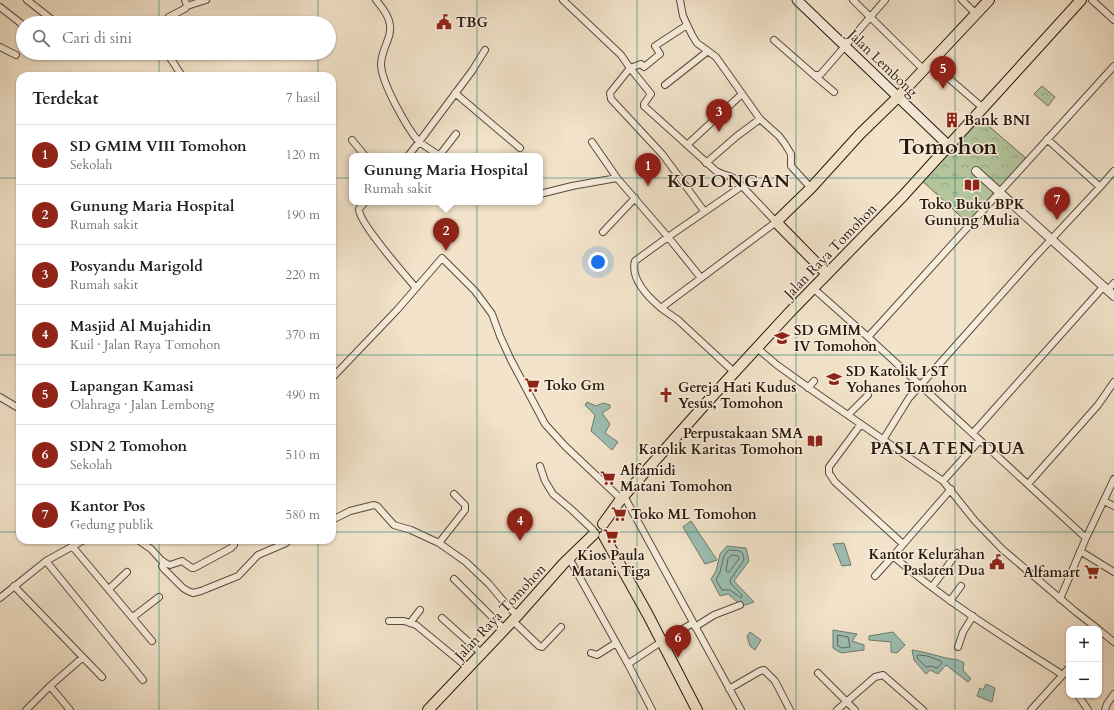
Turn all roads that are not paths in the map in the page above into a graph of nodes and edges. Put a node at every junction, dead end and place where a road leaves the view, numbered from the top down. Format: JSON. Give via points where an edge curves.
{"nodes":[{"id":1,"x":27,"y":0,"type":"edge"},
{"id":2,"x":206,"y":0,"type":"edge"},
{"id":3,"x":376,"y":0,"type":"edge"},
{"id":4,"x":564,"y":0,"type":"edge"},
{"id":5,"x":680,"y":0,"type":"edge"},
{"id":6,"x":853,"y":0,"type":"edge"},
{"id":7,"x":885,"y":0,"type":"edge"},
{"id":8,"x":962,"y":0,"type":"edge"},
{"id":9,"x":989,"y":0,"type":"edge"},
{"id":10,"x":1081,"y":0,"type":"edge"},
{"id":11,"x":1092,"y":0,"type":"edge"},
{"id":12,"x":800,"y":1,"type":"edge"},
{"id":13,"x":186,"y":3,"type":"edge"},
{"id":14,"x":0,"y":7,"type":"edge"},
{"id":15,"x":976,"y":14,"type":"junction"},
{"id":16,"x":48,"y":16,"type":"edge"},
{"id":17,"x":170,"y":16,"type":"edge"},
{"id":18,"x":870,"y":17,"type":"junction"},
{"id":19,"x":16,"y":20,"type":"edge"},
{"id":20,"x":1114,"y":20,"type":"edge"},
{"id":21,"x":687,"y":25,"type":"junction"},
{"id":22,"x":774,"y":40,"type":"dead end"},
{"id":23,"x":846,"y":46,"type":"junction"},
{"id":24,"x":0,"y":47,"type":"edge"},
{"id":25,"x":485,"y":50,"type":"dead end"},
{"id":26,"x":708,"y":51,"type":"junction"},
{"id":27,"x":16,"y":55,"type":"dead end"},
{"id":28,"x":172,"y":60,"type":"edge"},
{"id":29,"x":926,"y":66,"type":"junction"},
{"id":30,"x":1114,"y":66,"type":"edge"},
{"id":31,"x":630,"y":68,"type":"junction"},
{"id":32,"x":179,"y":72,"type":"edge"},
{"id":33,"x":815,"y":76,"type":"junction"},
{"id":34,"x":665,"y":86,"type":"dead end"},
{"id":35,"x":834,"y":92,"type":"dead end"},
{"id":36,"x":455,"y":93,"type":"junction"},
{"id":37,"x":742,"y":94,"type":"junction"},
{"id":38,"x":898,"y":97,"type":"junction"},
{"id":39,"x":983,"y":108,"type":"junction"},
{"id":40,"x":760,"y":119,"type":"junction"},
{"id":41,"x":456,"y":134,"type":"dead end"},
{"id":42,"x":1047,"y":139,"type":"junction"},
{"id":43,"x":352,"y":140,"type":"dead end"},
{"id":44,"x":419,"y":142,"type":"junction"},
{"id":45,"x":592,"y":142,"type":"dead end"},
{"id":46,"x":687,"y":145,"type":"junction"},
{"id":47,"x":949,"y":146,"type":"junction"},
{"id":48,"x":520,"y":148,"type":"dead end"},
{"id":49,"x":363,"y":153,"type":"edge"},
{"id":50,"x":410,"y":153,"type":"edge"},
{"id":51,"x":436,"y":153,"type":"edge"},
{"id":52,"x":442,"y":153,"type":"edge"},
{"id":53,"x":706,"y":163,"type":"junction"},
{"id":54,"x":976,"y":171,"type":"dead end"},
{"id":55,"x":1114,"y":171,"type":"edge"},
{"id":56,"x":617,"y":178,"type":"junction"},
{"id":57,"x":1108,"y":178,"type":"junction"},
{"id":58,"x":1114,"y":183,"type":"edge"},
{"id":59,"x":742,"y":186,"type":"junction"},
{"id":60,"x":1100,"y":187,"type":"junction"},
{"id":61,"x":811,"y":188,"type":"junction"},
{"id":62,"x":543,"y":193,"type":"edge"},
{"id":63,"x":999,"y":193,"type":"junction"},
{"id":64,"x":635,"y":198,"type":"junction"},
{"id":65,"x":362,"y":205,"type":"edge"},
{"id":66,"x":704,"y":212,"type":"junction"},
{"id":67,"x":776,"y":222,"type":"junction"},
{"id":68,"x":603,"y":232,"type":"dead end"},
{"id":69,"x":668,"y":236,"type":"junction"},
{"id":70,"x":1051,"y":240,"type":"junction"},
{"id":71,"x":828,"y":274,"type":"junction"},
{"id":72,"x":701,"y":278,"type":"junction"},
{"id":73,"x":1114,"y":283,"type":"edge"},
{"id":74,"x":416,"y":288,"type":"junction"},
{"id":75,"x":813,"y":288,"type":"junction"},
{"id":76,"x":1109,"y":291,"type":"edge"},
{"id":77,"x":660,"y":308,"type":"junction"},
{"id":78,"x":868,"y":337,"type":"junction"},
{"id":79,"x":757,"y":348,"type":"junction"},
{"id":80,"x":734,"y":372,"type":"junction"},
{"id":81,"x":336,"y":374,"type":"edge"},
{"id":82,"x":814,"y":381,"type":"dead end"},
{"id":83,"x":1114,"y":382,"type":"edge"},
{"id":84,"x":920,"y":386,"type":"junction"},
{"id":85,"x":808,"y":388,"type":"junction"},
{"id":86,"x":868,"y":395,"type":"dead end"},
{"id":87,"x":0,"y":397,"type":"edge"},
{"id":88,"x":16,"y":407,"type":"edge"},
{"id":89,"x":848,"y":415,"type":"junction"},
{"id":90,"x":861,"y":424,"type":"junction"},
{"id":91,"x":973,"y":433,"type":"junction"},
{"id":92,"x":883,"y":440,"type":"junction"},
{"id":93,"x":980,"y":440,"type":"junction"},
{"id":94,"x":540,"y":466,"type":"dead end"},
{"id":95,"x":1114,"y":479,"type":"edge"},
{"id":96,"x":943,"y":481,"type":"junction"},
{"id":97,"x":1028,"y":484,"type":"junction"},
{"id":98,"x":951,"y":489,"type":"junction"},
{"id":99,"x":454,"y":494,"type":"dead end"},
{"id":100,"x":623,"y":498,"type":"junction"},
{"id":101,"x":1104,"y":500,"type":"junction"},
{"id":102,"x":1114,"y":506,"type":"edge"},
{"id":103,"x":336,"y":518,"type":"edge"},
{"id":104,"x":603,"y":524,"type":"junction"},
{"id":105,"x":593,"y":532,"type":"junction"},
{"id":106,"x":604,"y":536,"type":"junction"},
{"id":107,"x":1086,"y":538,"type":"junction"},
{"id":108,"x":439,"y":543,"type":"junction"},
{"id":109,"x":76,"y":544,"type":"edge"},
{"id":110,"x":144,"y":544,"type":"edge"},
{"id":111,"x":234,"y":544,"type":"edge"},
{"id":112,"x":284,"y":544,"type":"edge"},
{"id":113,"x":903,"y":544,"type":"junction"},
{"id":114,"x":72,"y":546,"type":"junction"},
{"id":115,"x":1080,"y":551,"type":"junction"},
{"id":116,"x":957,"y":553,"type":"dead end"},
{"id":117,"x":893,"y":556,"type":"junction"},
{"id":118,"x":569,"y":558,"type":"junction"},
{"id":119,"x":46,"y":561,"type":"junction"},
{"id":120,"x":164,"y":563,"type":"junction"},
{"id":121,"x":127,"y":572,"type":"dead end"},
{"id":122,"x":1114,"y":572,"type":"edge"},
{"id":123,"x":874,"y":576,"type":"dead end"},
{"id":124,"x":454,"y":579,"type":"dead end"},
{"id":125,"x":14,"y":586,"type":"junction"},
{"id":126,"x":961,"y":586,"type":"dead end"},
{"id":127,"x":932,"y":587,"type":"junction"},
{"id":128,"x":109,"y":588,"type":"junction"},
{"id":129,"x":159,"y":597,"type":"dead end"},
{"id":130,"x":0,"y":598,"type":"edge"},
{"id":131,"x":1060,"y":598,"type":"junction"},
{"id":132,"x":950,"y":601,"type":"junction"},
{"id":133,"x":740,"y":605,"type":"dead end"},
{"id":134,"x":420,"y":610,"type":"dead end"},
{"id":135,"x":973,"y":616,"type":"junction"},
{"id":136,"x":132,"y":617,"type":"junction"},
{"id":137,"x":515,"y":617,"type":"junction"},
{"id":138,"x":442,"y":618,"type":"dead end"},
{"id":139,"x":388,"y":621,"type":"dead end"},
{"id":140,"x":410,"y":622,"type":"junction"},
{"id":141,"x":694,"y":625,"type":"junction"},
{"id":142,"x":1093,"y":626,"type":"edge"},
{"id":143,"x":561,"y":627,"type":"dead end"},
{"id":144,"x":504,"y":629,"type":"junction"},
{"id":145,"x":1102,"y":633,"type":"edge"},
{"id":146,"x":152,"y":640,"type":"dead end"},
{"id":147,"x":661,"y":642,"type":"junction"},
{"id":148,"x":1114,"y":642,"type":"edge"},
{"id":149,"x":616,"y":643,"type":"junction"},
{"id":150,"x":958,"y":647,"type":"dead end"},
{"id":151,"x":481,"y":653,"type":"junction"},
{"id":152,"x":591,"y":654,"type":"dead end"},
{"id":153,"x":82,"y":658,"type":"junction"},
{"id":154,"x":628,"y":664,"type":"junction"},
{"id":155,"x":467,"y":667,"type":"junction"},
{"id":156,"x":1066,"y":670,"type":"edge"},
{"id":157,"x":1066,"y":672,"type":"edge"},
{"id":158,"x":818,"y":673,"type":"dead end"},
{"id":159,"x":102,"y":677,"type":"dead end"},
{"id":160,"x":143,"y":680,"type":"dead end"},
{"id":161,"x":50,"y":686,"type":"junction"},
{"id":162,"x":730,"y":689,"type":"junction"},
{"id":163,"x":1114,"y":694,"type":"edge"},
{"id":164,"x":1080,"y":698,"type":"edge"},
{"id":165,"x":847,"y":702,"type":"junction"},
{"id":166,"x":26,"y":710,"type":"edge"},
{"id":167,"x":70,"y":710,"type":"edge"},
{"id":168,"x":428,"y":710,"type":"edge"},
{"id":169,"x":652,"y":710,"type":"edge"},
{"id":170,"x":697,"y":710,"type":"edge"},
{"id":171,"x":741,"y":710,"type":"edge"},
{"id":172,"x":790,"y":710,"type":"edge"},
{"id":173,"x":836,"y":710,"type":"edge"},
{"id":174,"x":855,"y":710,"type":"edge"},
{"id":175,"x":923,"y":710,"type":"edge"},
{"id":176,"x":1031,"y":710,"type":"edge"},
{"id":177,"x":1088,"y":710,"type":"edge"},
{"id":178,"x":1104,"y":710,"type":"edge"}],
"edges":[{"from":1,"to":16,"type":"street"},
{"from":2,"to":13,"type":"street"},
{"from":3,"to":44,"type":"street","via":[[390,22],[388,40],[381,57],[382,73],[409,129]]},
{"from":4,"to":31,"type":"street","via":[[621,55]]},
{"from":5,"to":21,"type":"street"},
{"from":6,"to":18,"type":"street"},
{"from":7,"to":18,"type":"street"},
{"from":8,"to":15,"type":"street"},
{"from":9,"to":15,"type":"main road"},
{"from":10,"to":39,"type":"main road","name":"Jalan Raya Tomohon"},
{"from":11,"to":20,"type":"street"},
{"from":12,"to":23,"type":"main road","name":"Jalan Lembong"},
{"from":13,"to":17,"type":"street","via":[[183,10]]},
{"from":14,"to":19,"type":"street"},
{"from":15,"to":29,"type":"main road"},
{"from":18,"to":23,"type":"street"},
{"from":18,"to":29,"type":"street"},
{"from":21,"to":26,"type":"street","via":[[697,43]]},
{"from":21,"to":31,"type":"street","via":[[655,46],[660,54],[644,67],[641,64]]},
{"from":22,"to":33,"type":"street"},
{"from":23,"to":33,"type":"street","via":[[820,75]]},
{"from":23,"to":38,"type":"main road","name":"Jalan Lembong"},
{"from":24,"to":27,"type":"street"},
{"from":25,"to":36,"type":"street"},
{"from":26,"to":34,"type":"street"},
{"from":26,"to":37,"type":"street","via":[[716,57]]},
{"from":28,"to":32,"type":"street"},
{"from":29,"to":38,"type":"main road"},
{"from":29,"to":39,"type":"street"},
{"from":30,"to":42,"type":"street"},
{"from":31,"to":46,"type":"street","via":[[651,94],[644,106]]},
{"from":31,"to":66,"type":"street","via":[[610,93],[611,99],[663,155]]},
{"from":33,"to":35,"type":"street"},
{"from":36,"to":44,"type":"street"},
{"from":36,"to":48,"type":"street"},
{"from":37,"to":40,"type":"street"},
{"from":37,"to":46,"type":"street"},
{"from":38,"to":47,"type":"main road","name":"Jalan Lembong"},
{"from":38,"to":61,"type":"main road"},
{"from":39,"to":47,"type":"main road","name":"Jalan Raya Tomohon"},
{"from":40,"to":53,"type":"street"},
{"from":40,"to":61,"type":"street","via":[[779,136],[791,154],[791,166]]},
{"from":41,"to":52,"type":"street"},
{"from":42,"to":60,"type":"street"},
{"from":42,"to":63,"type":"street"},
{"from":43,"to":49,"type":"street"},
{"from":44,"to":50,"type":"street"},
{"from":44,"to":51,"type":"street"},
{"from":45,"to":56,"type":"street"},
{"from":46,"to":53,"type":"street"},
{"from":47,"to":71,"type":"main road","name":"Jalan Raya Tomohon"},
{"from":53,"to":59,"type":"street","via":[[722,174],[734,177]]},
{"from":54,"to":63,"type":"street"},
{"from":55,"to":57,"type":"street"},
{"from":56,"to":62,"type":"street"},
{"from":56,"to":64,"type":"street"},
{"from":57,"to":58,"type":"street"},
{"from":57,"to":60,"type":"street"},
{"from":59,"to":66,"type":"street"},
{"from":59,"to":67,"type":"street"},
{"from":60,"to":70,"type":"street"},
{"from":61,"to":67,"type":"main road"},
{"from":63,"to":70,"type":"street"},
{"from":63,"to":78,"type":"street"},
{"from":64,"to":68,"type":"street"},
{"from":64,"to":69,"type":"street"},
{"from":65,"to":74,"type":"street","via":[[359,209],[360,216]]},
{"from":66,"to":69,"type":"street"},
{"from":67,"to":71,"type":"main road"},
{"from":67,"to":72,"type":"street"},
{"from":69,"to":72,"type":"street"},
{"from":69,"to":77,"type":"street","via":[[635,264],[637,278],[643,290]]},
{"from":70,"to":76,"type":"street"},
{"from":70,"to":84,"type":"street"},
{"from":71,"to":75,"type":"main road","name":"Jalan Raya Tomohon"},
{"from":72,"to":77,"type":"street"},
{"from":73,"to":76,"type":"street"},
{"from":74,"to":81,"type":"street"},
{"from":74,"to":100,"type":"street","via":[[442,258],[475,291],[492,314],[511,360],[545,424],[564,446]]},
{"from":75,"to":78,"type":"street"},
{"from":75,"to":79,"type":"main road","name":"Jalan Raya Tomohon"},
{"from":76,"to":91,"type":"street"},
{"from":77,"to":80,"type":"street","via":[[678,320]]},
{"from":78,"to":84,"type":"street"},
{"from":79,"to":80,"type":"main road","name":"Jalan Raya Tomohon"},
{"from":79,"to":85,"type":"street"},
{"from":80,"to":100,"type":"main road","name":"Jalan Raya Tomohon"},
{"from":82,"to":85,"type":"street"},
{"from":83,"to":97,"type":"street","via":[[1098,405]]},
{"from":84,"to":91,"type":"street"},
{"from":84,"to":92,"type":"street","via":[[905,402]]},
{"from":85,"to":89,"type":"street"},
{"from":86,"to":89,"type":"street"},
{"from":87,"to":88,"type":"street"},
{"from":89,"to":90,"type":"street"},
{"from":90,"to":92,"type":"street"},
{"from":90,"to":113,"type":"street","via":[[829,467],[829,473],[835,482]]},
{"from":91,"to":93,"type":"street"},
{"from":92,"to":96,"type":"street"},
{"from":93,"to":96,"type":"street"},
{"from":93,"to":97,"type":"street"},
{"from":94,"to":105,"type":"street","via":[[553,494]]},
{"from":95,"to":101,"type":"street"},
{"from":96,"to":98,"type":"street"},
{"from":97,"to":107,"type":"street"},
{"from":98,"to":113,"type":"street"},
{"from":98,"to":131,"type":"street","via":[[986,534]]},
{"from":99,"to":108,"type":"street","via":[[465,505],[465,510]]},
{"from":100,"to":104,"type":"main road","name":"Jalan Raya Tomohon"},
{"from":100,"to":141,"type":"street"},
{"from":101,"to":102,"type":"street"},
{"from":101,"to":107,"type":"street"},
{"from":103,"to":108,"type":"street","via":[[374,505],[394,525]]},
{"from":104,"to":105,"type":"main road","name":"Jalan Raya Tomohon","via":[[596,525]]},
{"from":104,"to":106,"type":"main road","via":[[607,531]]},
{"from":105,"to":106,"type":"main road","via":[[599,538]]},
{"from":105,"to":118,"type":"main road","name":"Jalan Raya Tomohon"},
{"from":106,"to":147,"type":"main road"},
{"from":107,"to":115,"type":"street"},
{"from":108,"to":137,"type":"street","via":[[466,562]]},
{"from":109,"to":114,"type":"street"},
{"from":110,"to":120,"type":"street"},
{"from":111,"to":120,"type":"street","via":[[196,568],[182,561],[170,565]]},
{"from":112,"to":120,"type":"street","via":[[258,555],[238,576],[201,592],[193,593],[183,588],[164,569]]},
{"from":113,"to":117,"type":"street"},
{"from":114,"to":119,"type":"street"},
{"from":114,"to":128,"type":"street"},
{"from":115,"to":122,"type":"street"},
{"from":115,"to":131,"type":"street"},
{"from":116,"to":127,"type":"street"},
{"from":117,"to":123,"type":"street"},
{"from":117,"to":127,"type":"street"},
{"from":118,"to":137,"type":"main road","name":"Jalan Raya Tomohon"},
{"from":118,"to":149,"type":"street"},
{"from":119,"to":125,"type":"street"},
{"from":119,"to":160,"type":"street"},
{"from":121,"to":128,"type":"street"},
{"from":124,"to":144,"type":"street"},
{"from":125,"to":130,"type":"street"},
{"from":125,"to":153,"type":"street"},
{"from":126,"to":132,"type":"street"},
{"from":127,"to":132,"type":"street"},
{"from":128,"to":136,"type":"street"},
{"from":129,"to":136,"type":"street"},
{"from":131,"to":142,"type":"street"},
{"from":132,"to":135,"type":"street"},
{"from":133,"to":141,"type":"street"},
{"from":134,"to":140,"type":"street"},
{"from":135,"to":150,"type":"street","via":[[963,632]]},
{"from":135,"to":156,"type":"street"},
{"from":136,"to":146,"type":"street"},
{"from":137,"to":143,"type":"street","via":[[542,647]]},
{"from":137,"to":144,"type":"main road","name":"Jalan Raya Tomohon"},
{"from":138,"to":151,"type":"street"},
{"from":139,"to":140,"type":"street"},
{"from":140,"to":155,"type":"street"},
{"from":141,"to":147,"type":"street"},
{"from":141,"to":162,"type":"street"},
{"from":144,"to":151,"type":"main road","name":"Jalan Raya Tomohon"},
{"from":145,"to":148,"type":"street"},
{"from":147,"to":154,"type":"street"},
{"from":147,"to":170,"type":"main road"},
{"from":149,"to":152,"type":"street","via":[[597,654]]},
{"from":149,"to":154,"type":"street"},
{"from":151,"to":155,"type":"main road","name":"Jalan Raya Tomohon"},
{"from":153,"to":159,"type":"street"},
{"from":153,"to":161,"type":"street"},
{"from":154,"to":169,"type":"street"},
{"from":155,"to":168,"type":"main road","name":"Jalan Raya Tomohon"},
{"from":157,"to":176,"type":"street"},
{"from":158,"to":165,"type":"street"},
{"from":161,"to":166,"type":"street"},
{"from":161,"to":167,"type":"street"},
{"from":162,"to":171,"type":"street"},
{"from":162,"to":172,"type":"street","via":[[764,670],[775,680]]},
{"from":163,"to":178,"type":"street"},
{"from":164,"to":177,"type":"street"},
{"from":165,"to":173,"type":"street"},
{"from":165,"to":174,"type":"street"},
{"from":165,"to":175,"type":"street","via":[[875,677],[883,675]]}]}
